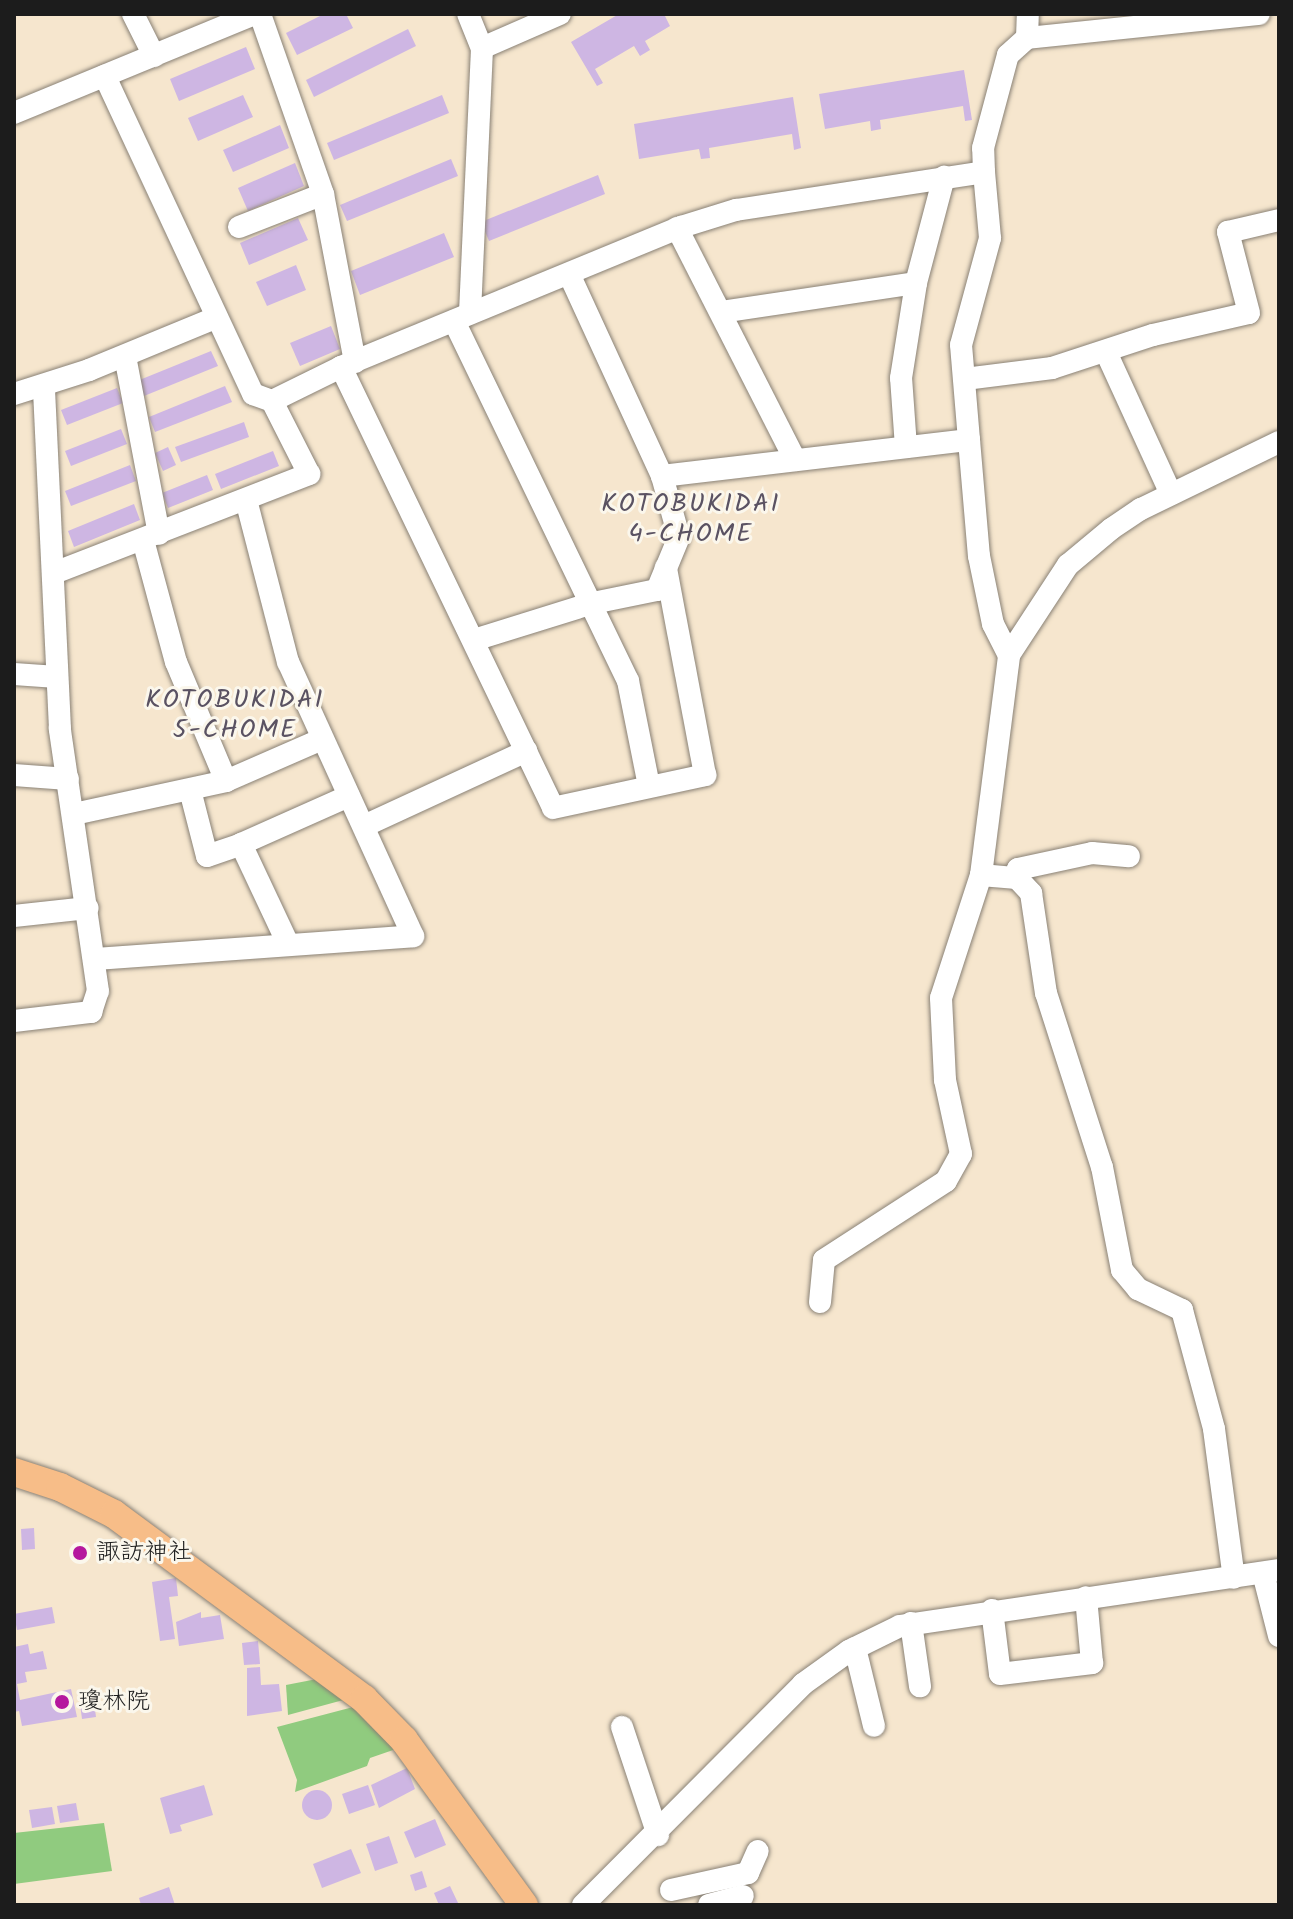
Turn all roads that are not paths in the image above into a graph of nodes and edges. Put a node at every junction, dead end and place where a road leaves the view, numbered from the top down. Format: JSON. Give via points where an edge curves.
{"nodes":[{"id":1,"x":133,"y":14,"type":"edge"},
{"id":2,"x":254,"y":14,"type":"edge"},
{"id":3,"x":260,"y":14,"type":"edge"},
{"id":4,"x":468,"y":14,"type":"edge"},
{"id":5,"x":560,"y":14,"type":"edge"},
{"id":6,"x":1028,"y":14,"type":"edge"},
{"id":7,"x":1259,"y":14,"type":"edge"},
{"id":8,"x":1159,"y":20,"type":"edge"},
{"id":9,"x":1027,"y":38,"type":"junction"},
{"id":10,"x":482,"y":48,"type":"junction"},
{"id":11,"x":154,"y":56,"type":"junction"},
{"id":12,"x":105,"y":76,"type":"junction"},
{"id":13,"x":14,"y":113,"type":"edge"},
{"id":14,"x":984,"y":172,"type":"junction"},
{"id":15,"x":944,"y":177,"type":"junction"},
{"id":16,"x":323,"y":194,"type":"junction"},
{"id":17,"x":1279,"y":220,"type":"edge"},
{"id":18,"x":239,"y":227,"type":"dead end"},
{"id":19,"x":677,"y":228,"type":"junction"},
{"id":20,"x":569,"y":274,"type":"junction"},
{"id":21,"x":916,"y":283,"type":"junction"},
{"id":22,"x":721,"y":312,"type":"junction"},
{"id":23,"x":462,"y":317,"type":"junction"},
{"id":24,"x":215,"y":318,"type":"junction"},
{"id":25,"x":1106,"y":352,"type":"junction"},
{"id":26,"x":125,"y":356,"type":"junction"},
{"id":27,"x":348,"y":364,"type":"junction"},
{"id":28,"x":965,"y":379,"type":"junction"},
{"id":29,"x":44,"y":387,"type":"junction"},
{"id":30,"x":14,"y":394,"type":"edge"},
{"id":31,"x":272,"y":401,"type":"junction"},
{"id":32,"x":969,"y":440,"type":"junction"},
{"id":33,"x":1279,"y":442,"type":"edge"},
{"id":34,"x":906,"y":447,"type":"junction"},
{"id":35,"x":795,"y":460,"type":"junction"},
{"id":36,"x":662,"y":476,"type":"junction"},
{"id":37,"x":1171,"y":494,"type":"junction"},
{"id":38,"x":246,"y":500,"type":"junction"},
{"id":39,"x":151,"y":537,"type":"junction"},
{"id":40,"x":666,"y":568,"type":"junction"},
{"id":41,"x":54,"y":573,"type":"junction"},
{"id":42,"x":593,"y":603,"type":"junction"},
{"id":43,"x":474,"y":640,"type":"junction"},
{"id":44,"x":1009,"y":655,"type":"junction"},
{"id":45,"x":14,"y":674,"type":"edge"},
{"id":46,"x":57,"y":677,"type":"junction"},
{"id":47,"x":322,"y":739,"type":"junction"},
{"id":48,"x":526,"y":751,"type":"junction"},
{"id":49,"x":14,"y":775,"type":"edge"},
{"id":50,"x":68,"y":779,"type":"junction"},
{"id":51,"x":226,"y":781,"type":"junction"},
{"id":52,"x":649,"y":786,"type":"junction"},
{"id":53,"x":190,"y":790,"type":"junction"},
{"id":54,"x":349,"y":796,"type":"junction"},
{"id":55,"x":74,"y":814,"type":"junction"},
{"id":56,"x":364,"y":826,"type":"junction"},
{"id":57,"x":241,"y":844,"type":"junction"},
{"id":58,"x":1129,"y":856,"type":"dead end"},
{"id":59,"x":981,"y":875,"type":"junction"},
{"id":60,"x":1017,"y":878,"type":"junction"},
{"id":61,"x":88,"y":908,"type":"junction"},
{"id":62,"x":14,"y":916,"type":"edge"},
{"id":63,"x":288,"y":944,"type":"junction"},
{"id":64,"x":96,"y":959,"type":"junction"},
{"id":65,"x":14,"y":1021,"type":"edge"},
{"id":66,"x":820,"y":1302,"type":"dead end"},
{"id":67,"x":14,"y":1472,"type":"edge"},
{"id":68,"x":1271,"y":1571,"type":"edge"},
{"id":69,"x":1234,"y":1578,"type":"junction"},
{"id":70,"x":1086,"y":1597,"type":"junction"},
{"id":71,"x":992,"y":1610,"type":"junction"},
{"id":72,"x":911,"y":1623,"type":"junction"},
{"id":73,"x":1279,"y":1636,"type":"edge"},
{"id":74,"x":855,"y":1648,"type":"junction"},
{"id":75,"x":920,"y":1686,"type":"dead end"},
{"id":76,"x":874,"y":1726,"type":"dead end"},
{"id":77,"x":622,"y":1727,"type":"dead end"},
{"id":78,"x":658,"y":1835,"type":"junction"},
{"id":79,"x":758,"y":1851,"type":"dead end"},
{"id":80,"x":671,"y":1890,"type":"dead end"},
{"id":81,"x":743,"y":1896,"type":"dead end"},
{"id":82,"x":524,"y":1905,"type":"edge"},
{"id":83,"x":583,"y":1905,"type":"edge"},
{"id":84,"x":709,"y":1905,"type":"edge"}],
"edges":[{"from":1,"to":11,"type":"street"},
{"from":2,"to":11,"type":"street"},
{"from":3,"to":16,"type":"street"},
{"from":4,"to":10,"type":"street"},
{"from":5,"to":10,"type":"street"},
{"from":6,"to":9,"type":"street"},
{"from":7,"to":8,"type":"street"},
{"from":8,"to":9,"type":"street"},
{"from":9,"to":14,"type":"street","via":[[1008,55],[983,148]]},
{"from":10,"to":23,"type":"street"},
{"from":11,"to":12,"type":"street"},
{"from":12,"to":13,"type":"street"},
{"from":12,"to":24,"type":"street"},
{"from":14,"to":15,"type":"street"},
{"from":14,"to":28,"type":"street","via":[[990,238],[961,345]]},
{"from":15,"to":19,"type":"street","via":[[736,210]]},
{"from":15,"to":21,"type":"street"},
{"from":16,"to":18,"type":"street"},
{"from":16,"to":27,"type":"street"},
{"from":17,"to":25,"type":"street","via":[[1228,232],[1249,313],[1153,335]]},
{"from":19,"to":20,"type":"street"},
{"from":19,"to":22,"type":"street"},
{"from":20,"to":23,"type":"street"},
{"from":20,"to":36,"type":"street"},
{"from":21,"to":22,"type":"street"},
{"from":21,"to":34,"type":"street","via":[[901,378]]},
{"from":22,"to":35,"type":"street"},
{"from":23,"to":27,"type":"street"},
{"from":23,"to":42,"type":"street"},
{"from":24,"to":26,"type":"street"},
{"from":24,"to":31,"type":"street","via":[[253,394]]},
{"from":25,"to":28,"type":"street","via":[[1052,368]]},
{"from":25,"to":37,"type":"street"},
{"from":26,"to":29,"type":"street"},
{"from":26,"to":39,"type":"street"},
{"from":27,"to":31,"type":"street"},
{"from":27,"to":43,"type":"street"},
{"from":28,"to":32,"type":"street"},
{"from":29,"to":30,"type":"street"},
{"from":29,"to":41,"type":"street"},
{"from":31,"to":38,"type":"street","via":[[309,474]]},
{"from":32,"to":34,"type":"street"},
{"from":32,"to":44,"type":"street","via":[[979,556],[993,624]]},
{"from":33,"to":37,"type":"street"},
{"from":34,"to":35,"type":"street"},
{"from":35,"to":36,"type":"street"},
{"from":36,"to":40,"type":"street","via":[[679,537]]},
{"from":37,"to":44,"type":"street","via":[[1111,529],[1068,565]]},
{"from":38,"to":39,"type":"street"},
{"from":38,"to":47,"type":"street","via":[[276,626]]},
{"from":39,"to":41,"type":"street"},
{"from":39,"to":51,"type":"street","via":[[176,662]]},
{"from":40,"to":42,"type":"street","via":[[657,590]]},
{"from":40,"to":52,"type":"street","via":[[705,775]]},
{"from":41,"to":46,"type":"street"},
{"from":42,"to":43,"type":"street"},
{"from":42,"to":52,"type":"street","via":[[628,681]]},
{"from":43,"to":48,"type":"street"},
{"from":44,"to":59,"type":"street"},
{"from":45,"to":46,"type":"street"},
{"from":46,"to":50,"type":"street"},
{"from":47,"to":51,"type":"street"},
{"from":47,"to":54,"type":"street"},
{"from":48,"to":52,"type":"street","via":[[553,808]]},
{"from":48,"to":56,"type":"street"},
{"from":49,"to":50,"type":"street"},
{"from":50,"to":55,"type":"street"},
{"from":51,"to":53,"type":"street"},
{"from":53,"to":55,"type":"street"},
{"from":53,"to":57,"type":"street","via":[[207,856]]},
{"from":54,"to":56,"type":"street"},
{"from":54,"to":57,"type":"street"},
{"from":55,"to":61,"type":"street"},
{"from":56,"to":63,"type":"street","via":[[413,936]]},
{"from":57,"to":63,"type":"street"},
{"from":58,"to":60,"type":"street","via":[[1092,853],[1018,869]]},
{"from":59,"to":60,"type":"street"},
{"from":59,"to":66,"type":"street","via":[[941,998],[945,1080],[961,1154],[946,1181],[824,1260]]},
{"from":60,"to":69,"type":"street","via":[[1031,893],[1046,993],[1102,1167],[1122,1270],[1138,1289],[1182,1310],[1214,1429]]},
{"from":61,"to":62,"type":"street"},
{"from":61,"to":64,"type":"street"},
{"from":63,"to":64,"type":"street"},
{"from":64,"to":65,"type":"street","via":[[98,991],[91,1012]]},
{"from":67,"to":82,"type":"main road","via":[[114,1514],[364,1699],[404,1740]]},
{"from":68,"to":69,"type":"street"},
{"from":68,"to":73,"type":"street"},
{"from":69,"to":70,"type":"street"},
{"from":70,"to":71,"type":"street"},
{"from":70,"to":71,"type":"street","via":[[1092,1663],[1000,1674]]},
{"from":71,"to":72,"type":"street"},
{"from":72,"to":74,"type":"street"},
{"from":72,"to":75,"type":"street"},
{"from":74,"to":76,"type":"street"},
{"from":74,"to":78,"type":"street","via":[[803,1684]]},
{"from":77,"to":78,"type":"street"},
{"from":78,"to":83,"type":"street"},
{"from":79,"to":80,"type":"street","via":[[748,1873]]},
{"from":81,"to":84,"type":"street"}]}
